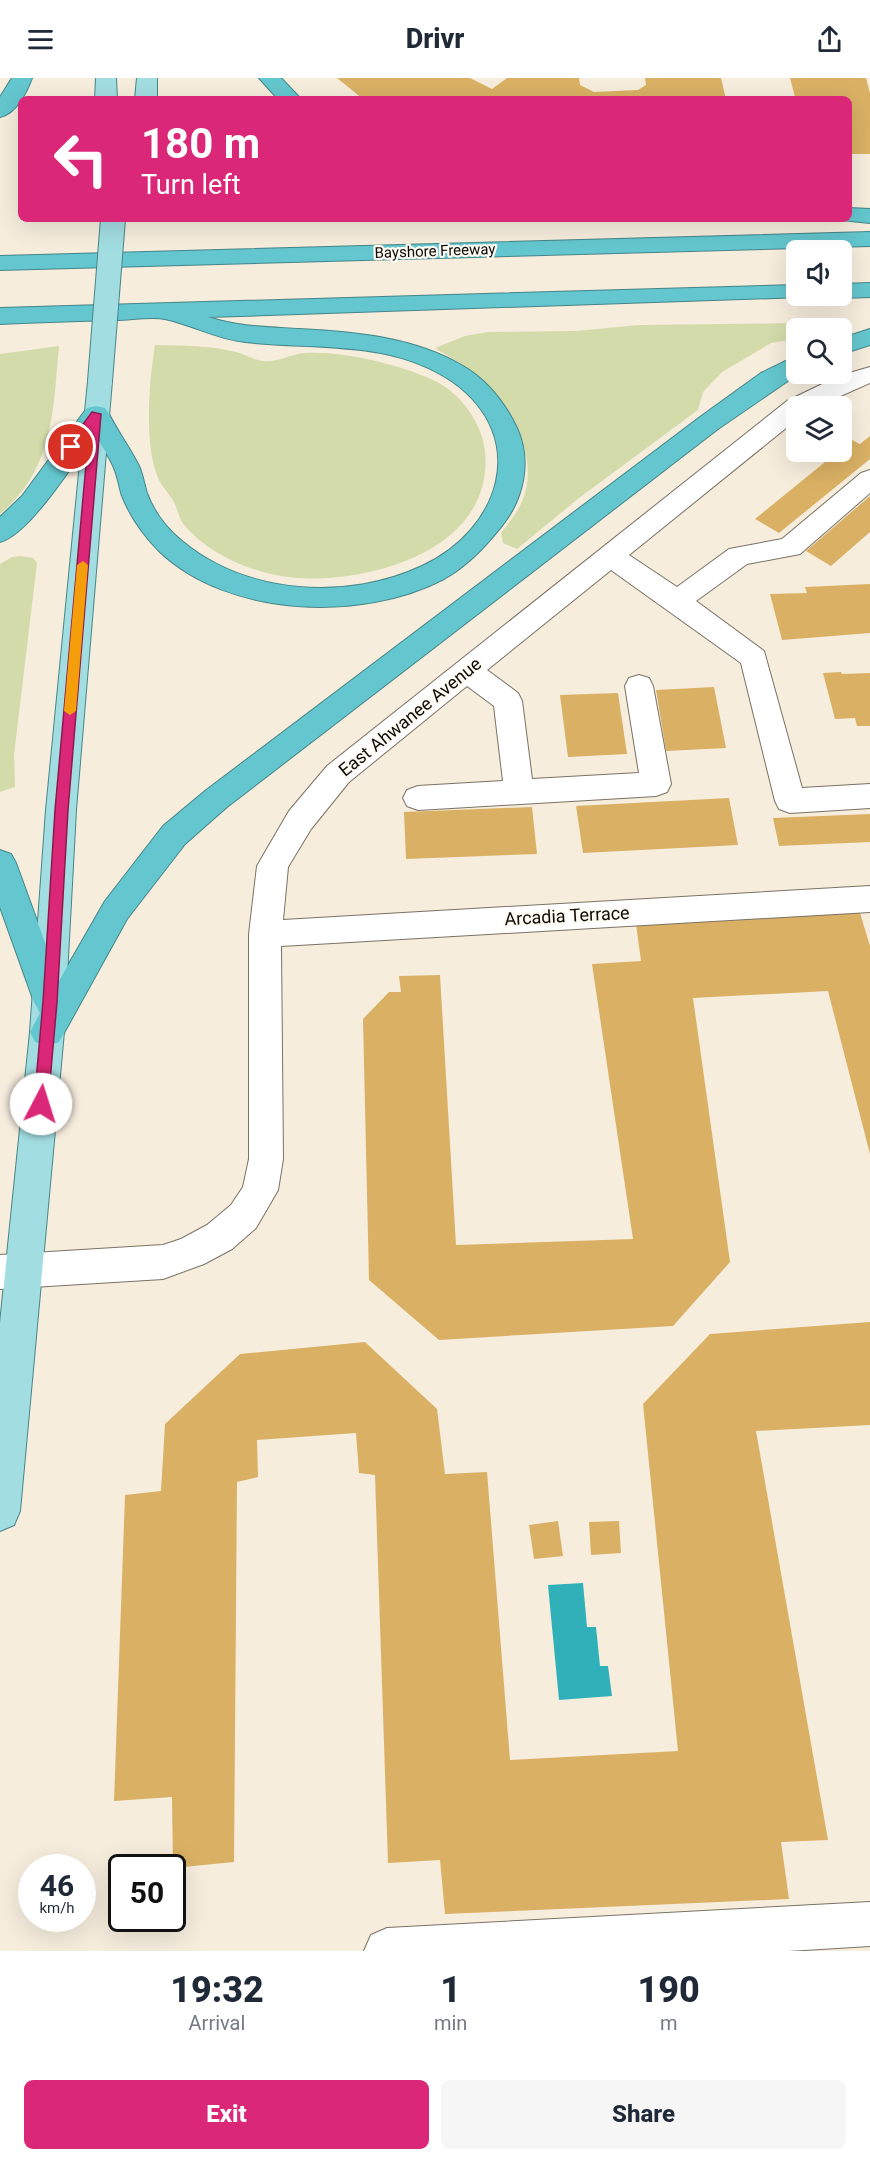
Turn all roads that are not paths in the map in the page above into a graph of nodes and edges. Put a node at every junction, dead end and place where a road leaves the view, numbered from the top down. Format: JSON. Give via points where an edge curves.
{"nodes":[{"id":1,"x":22,"y":78,"type":"edge"},
{"id":2,"x":106,"y":78,"type":"edge"},
{"id":3,"x":147,"y":78,"type":"edge"},
{"id":4,"x":269,"y":78,"type":"edge"},
{"id":5,"x":106,"y":96,"type":"edge"},
{"id":6,"x":146,"y":96,"type":"edge"},
{"id":7,"x":287,"y":96,"type":"edge"},
{"id":8,"x":0,"y":111,"type":"edge"},
{"id":9,"x":852,"y":215,"type":"edge"},
{"id":10,"x":870,"y":216,"type":"edge"},
{"id":11,"x":113,"y":222,"type":"edge"},
{"id":12,"x":870,"y":239,"type":"edge"},
{"id":13,"x":0,"y":263,"type":"edge"},
{"id":14,"x":870,"y":290,"type":"edge"},
{"id":15,"x":852,"y":291,"type":"edge"},
{"id":16,"x":786,"y":292,"type":"edge"},
{"id":17,"x":165,"y":311,"type":"junction"},
{"id":18,"x":5,"y":317,"type":"edge"},
{"id":19,"x":870,"y":337,"type":"edge"},
{"id":20,"x":852,"y":343,"type":"edge"},
{"id":21,"x":786,"y":370,"type":"edge"},
{"id":22,"x":870,"y":375,"type":"edge"},
{"id":23,"x":819,"y":396,"type":"edge"},
{"id":24,"x":96,"y":414,"type":"junction"},
{"id":25,"x":786,"y":416,"type":"edge"},
{"id":26,"x":870,"y":479,"type":"edge"},
{"id":27,"x":0,"y":533,"type":"edge"},
{"id":28,"x":611,"y":556,"type":"junction"},
{"id":29,"x":677,"y":601,"type":"junction"},
{"id":30,"x":467,"y":670,"type":"junction"},
{"id":31,"x":639,"y":686,"type":"dead end"},
{"id":32,"x":519,"y":792,"type":"junction"},
{"id":33,"x":870,"y":796,"type":"edge"},
{"id":34,"x":418,"y":798,"type":"dead end"},
{"id":35,"x":0,"y":862,"type":"edge"},
{"id":36,"x":870,"y":899,"type":"edge"},
{"id":37,"x":265,"y":934,"type":"junction"},
{"id":38,"x":49,"y":1017,"type":"junction"},
{"id":39,"x":12,"y":1271,"type":"edge"},
{"id":40,"x":0,"y":1511,"type":"edge"},
{"id":41,"x":870,"y":1924,"type":"edge"},
{"id":42,"x":387,"y":1951,"type":"edge"}],
"edges":[{"from":1,"to":8,"type":"highway"},
{"from":2,"to":5,"type":"main road"},
{"from":3,"to":6,"type":"main road"},
{"from":4,"to":7,"type":"highway"},
{"from":9,"to":10,"type":"highway"},
{"from":11,"to":24,"type":"main road","bridge":true},
{"from":12,"to":13,"type":"highway","name":"Bayshore Freeway"},
{"from":14,"to":15,"type":"highway"},
{"from":16,"to":17,"type":"highway"},
{"from":17,"to":18,"type":"highway"},
{"from":17,"to":24,"type":"highway","via":[[237,333],[383,345],[453,371],[473,386],[501,418],[513,456],[509,487],[492,523],[459,556],[394,588],[351,597],[312,598],[244,588],[194,565],[159,534],[145,514],[128,471]]},
{"from":19,"to":20,"type":"highway"},
{"from":21,"to":38,"type":"highway","via":[[709,423],[174,835],[116,910]]},
{"from":22,"to":23,"type":"street","name":"East Ahwanee Avenue"},
{"from":24,"to":27,"type":"highway","via":[[31,502]]},
{"from":24,"to":38,"type":"main road","via":[[61,810]]},
{"from":25,"to":28,"type":"street","name":"East Ahwanee Avenue"},
{"from":26,"to":29,"type":"street","via":[[790,547],[739,556]]},
{"from":28,"to":29,"type":"street"},
{"from":28,"to":30,"type":"street","name":"East Ahwanee Avenue"},
{"from":29,"to":33,"type":"street","via":[[754,658],[790,801]]},
{"from":30,"to":32,"type":"street","via":[[508,701]]},
{"from":30,"to":37,"type":"street","name":"East Ahwanee Avenue","via":[[338,774],[300,819],[273,866]]},
{"from":31,"to":32,"type":"street","via":[[656,784]]},
{"from":32,"to":34,"type":"street"},
{"from":35,"to":38,"type":"highway"},
{"from":36,"to":37,"type":"street","name":"Arcadia Terrace"},
{"from":37,"to":39,"type":"street","name":"East Ahwanee Avenue","via":[[266,1158],[260,1191],[244,1218],[188,1255],[163,1262]]},
{"from":38,"to":39,"type":"main road"},
{"from":39,"to":40,"type":"main road"},
{"from":41,"to":42,"type":"street"}]}
